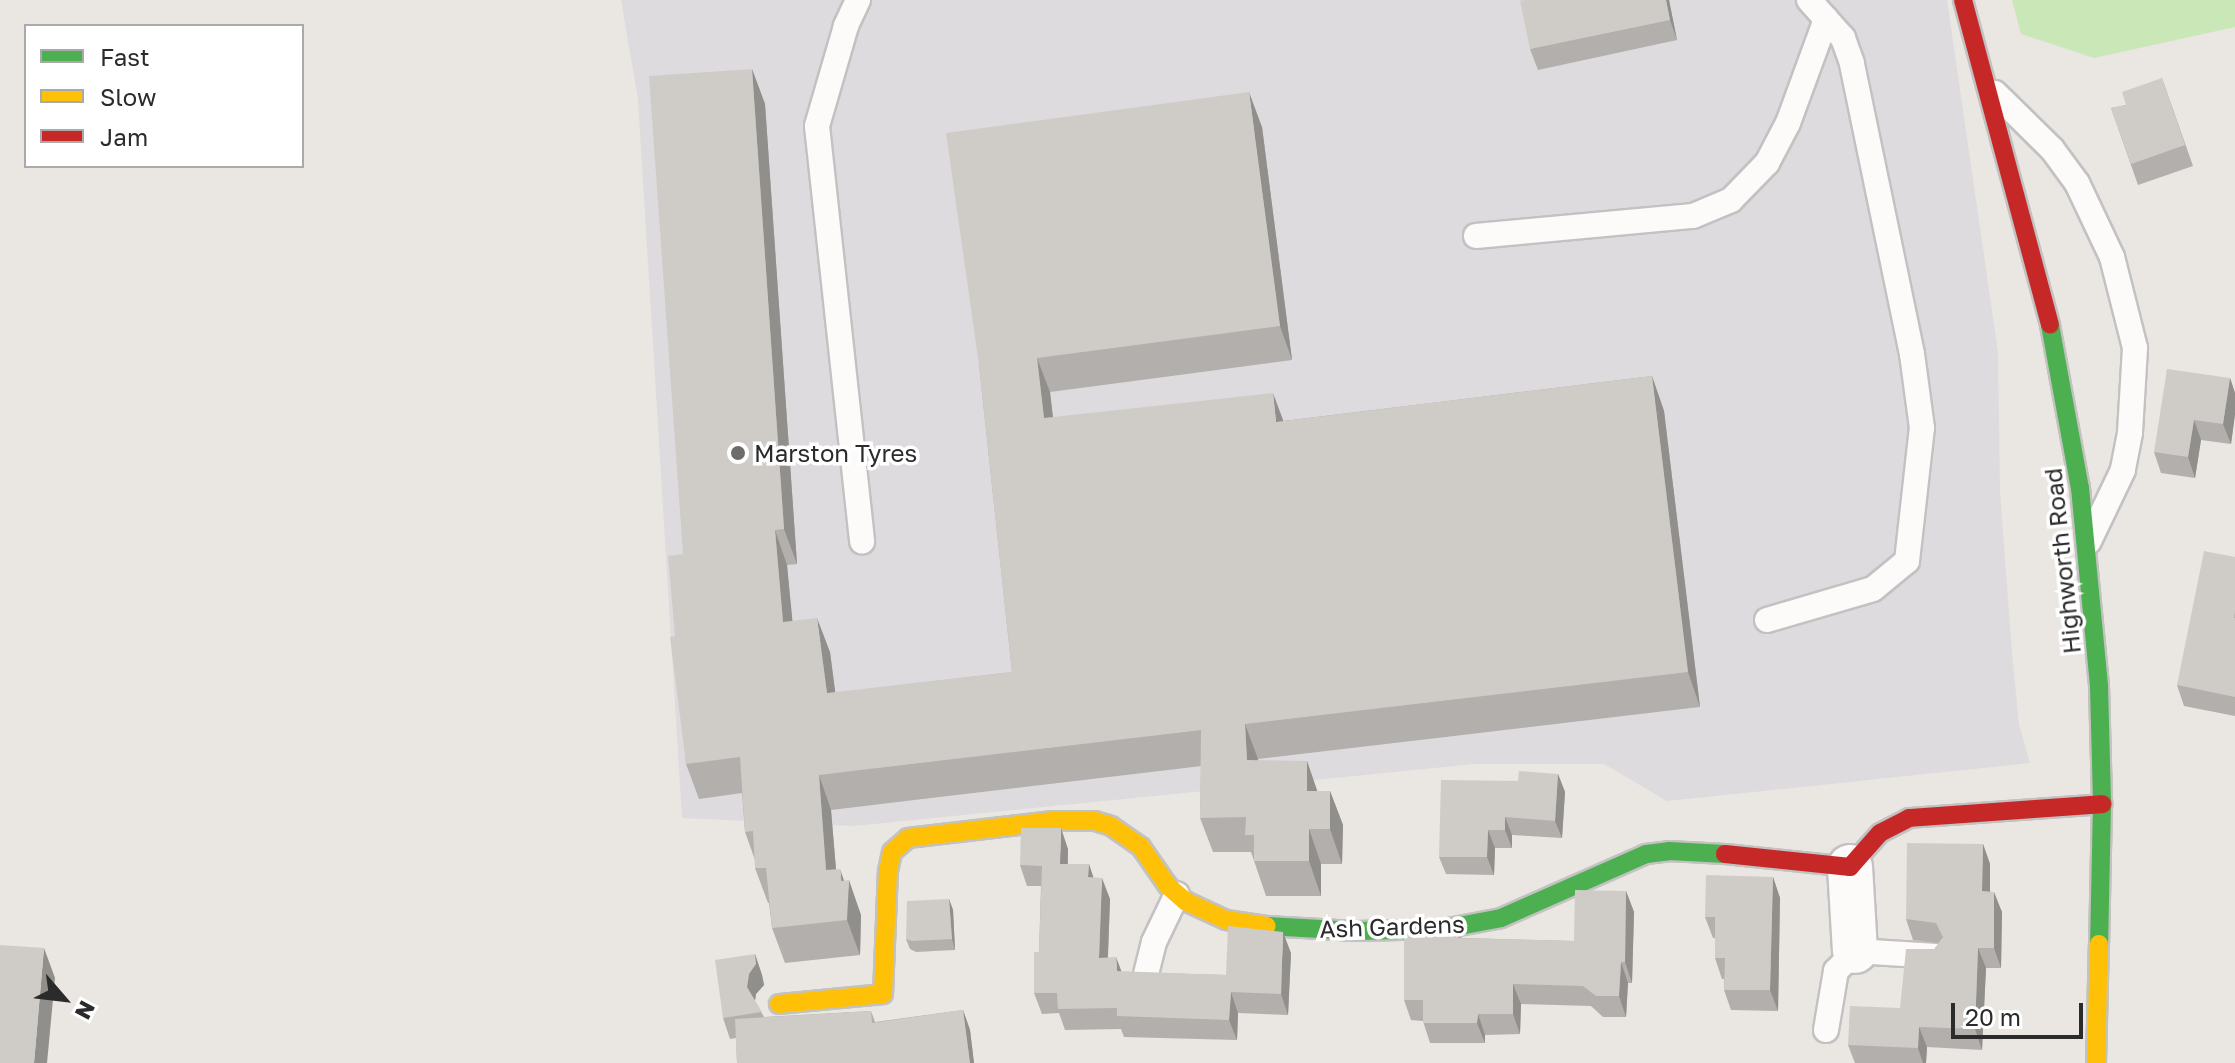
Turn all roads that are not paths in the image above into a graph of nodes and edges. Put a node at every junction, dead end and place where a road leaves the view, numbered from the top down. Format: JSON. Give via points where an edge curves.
{"nodes":[{"id":1,"x":858,"y":0,"type":"edge"},
{"id":2,"x":1809,"y":0,"type":"edge"},
{"id":3,"x":1963,"y":0,"type":"edge"},
{"id":4,"x":1826,"y":19,"type":"junction"},
{"id":5,"x":1981,"y":75,"type":"junction"},
{"id":6,"x":1476,"y":236,"type":"dead end"},
{"id":7,"x":862,"y":542,"type":"dead end"},
{"id":8,"x":2086,"y":545,"type":"junction"},
{"id":9,"x":1767,"y":620,"type":"dead end"},
{"id":10,"x":2102,"y":804,"type":"junction"},
{"id":11,"x":1850,"y":867,"type":"junction"},
{"id":12,"x":1177,"y":894,"type":"junction"},
{"id":13,"x":1855,"y":951,"type":"junction"},
{"id":14,"x":1936,"y":956,"type":"edge"},
{"id":15,"x":1146,"y":974,"type":"edge"},
{"id":16,"x":779,"y":1004,"type":"dead end"},
{"id":17,"x":1826,"y":1030,"type":"dead end"},
{"id":18,"x":2096,"y":1063,"type":"edge"}],
"edges":[{"from":1,"to":7,"type":"lane","via":[[817,126]]},
{"from":2,"to":4,"type":"lane"},
{"from":3,"to":5,"type":"street","name":"Highworth Road"},
{"from":4,"to":6,"type":"lane","via":[[1788,123],[1767,163],[1731,200],[1693,216]]},
{"from":4,"to":9,"type":"lane","via":[[1843,38],[1852,63],[1912,354],[1922,428],[1916,495],[1907,561],[1873,589]]},
{"from":5,"to":8,"type":"street","name":"Highworth Road","via":[[2053,335]]},
{"from":5,"to":8,"type":"lane","via":[[2077,183],[2112,257],[2126,302],[2135,348],[2130,433],[2123,470]]},
{"from":8,"to":10,"type":"street","name":"Highworth Road","via":[[2099,686]]},
{"from":10,"to":11,"type":"street","via":[[1909,818],[1880,833]]},
{"from":10,"to":18,"type":"street","name":"Highworth Road"},
{"from":11,"to":12,"type":"street","name":"Ash Gardens","via":[[1753,856],[1646,854],[1501,918],[1443,929],[1263,926],[1204,913]]},
{"from":11,"to":13,"type":"street"},
{"from":12,"to":15,"type":"lane","via":[[1154,942]]},
{"from":12,"to":16,"type":"street","name":"Ash Gardens","via":[[1141,847],[1111,826],[1053,821],[908,838],[892,852],[888,871],[883,994]]},
{"from":13,"to":14,"type":"lane"},
{"from":13,"to":17,"type":"lane","via":[[1836,971]]}]}
